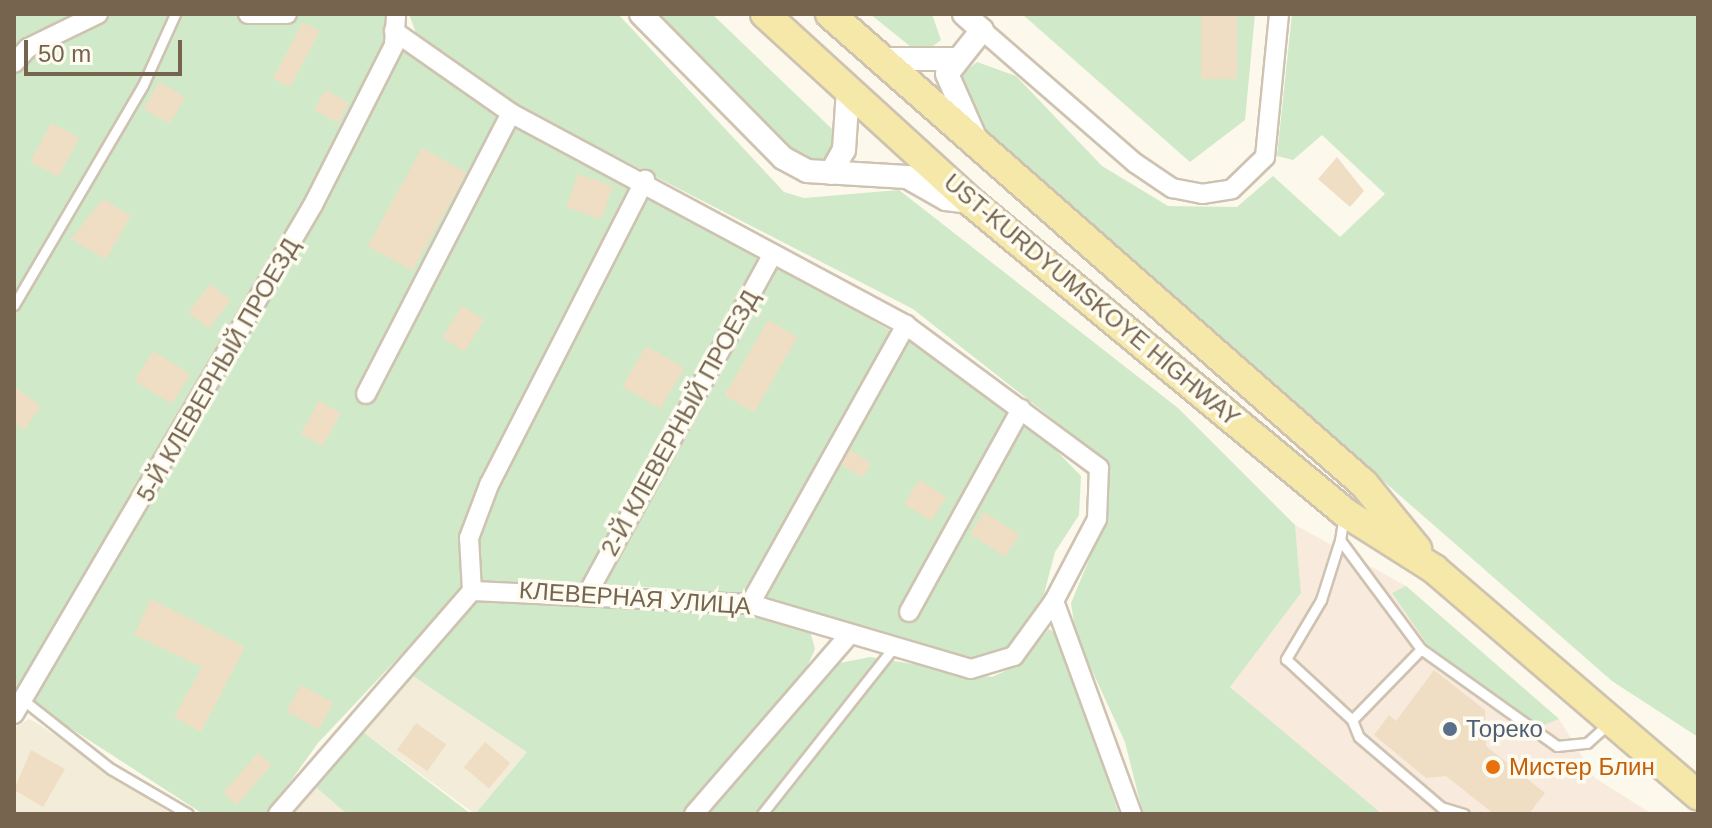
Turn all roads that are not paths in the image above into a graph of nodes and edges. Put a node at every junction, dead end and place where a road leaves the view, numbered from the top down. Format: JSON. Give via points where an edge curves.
{"nodes":[{"id":1,"x":98,"y":14,"type":"edge"},
{"id":2,"x":175,"y":14,"type":"edge"},
{"id":3,"x":248,"y":14,"type":"edge"},
{"id":4,"x":287,"y":14,"type":"edge"},
{"id":5,"x":641,"y":14,"type":"edge"},
{"id":6,"x":765,"y":14,"type":"edge"},
{"id":7,"x":830,"y":14,"type":"edge"},
{"id":8,"x":964,"y":14,"type":"edge"},
{"id":9,"x":1279,"y":14,"type":"edge"},
{"id":10,"x":395,"y":22,"type":"edge"},
{"id":11,"x":982,"y":30,"type":"junction"},
{"id":12,"x":878,"y":59,"type":"junction"},
{"id":13,"x":954,"y":59,"type":"junction"},
{"id":14,"x":14,"y":63,"type":"edge"},
{"id":15,"x":848,"y":89,"type":"junction"},
{"id":16,"x":511,"y":113,"type":"junction"},
{"id":17,"x":977,"y":144,"type":"junction"},
{"id":18,"x":831,"y":173,"type":"junction"},
{"id":19,"x":645,"y":180,"type":"junction"},
{"id":20,"x":971,"y":202,"type":"junction"},
{"id":21,"x":772,"y":255,"type":"junction"},
{"id":22,"x":14,"y":305,"type":"edge"},
{"id":23,"x":906,"y":325,"type":"junction"},
{"id":24,"x":366,"y":394,"type":"dead end"},
{"id":25,"x":1021,"y":409,"type":"junction"},
{"id":26,"x":1342,"y":526,"type":"junction"},
{"id":27,"x":1434,"y":569,"type":"junction"},
{"id":28,"x":472,"y":591,"type":"junction"},
{"id":29,"x":589,"y":591,"type":"junction"},
{"id":30,"x":1054,"y":601,"type":"junction"},
{"id":31,"x":750,"y":604,"type":"junction"},
{"id":32,"x":909,"y":612,"type":"dead end"},
{"id":33,"x":848,"y":636,"type":"junction"},
{"id":34,"x":893,"y":648,"type":"junction"},
{"id":35,"x":1421,"y":649,"type":"junction"},
{"id":36,"x":20,"y":709,"type":"edge"},
{"id":37,"x":1352,"y":720,"type":"junction"},
{"id":38,"x":1611,"y":721,"type":"junction"},
{"id":39,"x":1698,"y":795,"type":"edge"},
{"id":40,"x":188,"y":814,"type":"edge"},
{"id":41,"x":278,"y":814,"type":"edge"},
{"id":42,"x":694,"y":814,"type":"edge"},
{"id":43,"x":762,"y":814,"type":"edge"},
{"id":44,"x":1132,"y":814,"type":"edge"},
{"id":45,"x":1464,"y":814,"type":"edge"}],
"edges":[{"from":1,"to":14,"type":"street","via":[[28,48]]},
{"from":2,"to":22,"type":"lane","via":[[143,85]]},
{"from":3,"to":4,"type":"street"},
{"from":5,"to":18,"type":"street","via":[[761,141],[807,171]]},
{"from":6,"to":15,"type":"main road","name":"UST-KURDYUMSKOYE HIGHWAY"},
{"from":7,"to":12,"type":"main road","name":"UST-KURDYUMSKOYE HIGHWAY"},
{"from":8,"to":11,"type":"street"},
{"from":9,"to":11,"type":"street","via":[[1265,157],[1232,189],[1202,194],[1172,188],[1135,163]]},
{"from":10,"to":16,"type":"street"},
{"from":10,"to":36,"type":"street","name":"5-Й КЛЕВЕРНЫЙ ПРОЕЗД","via":[[394,45],[313,205]]},
{"from":11,"to":13,"type":"street"},
{"from":12,"to":13,"type":"street"},
{"from":12,"to":17,"type":"main road","name":"UST-KURDYUMSKOYE HIGHWAY"},
{"from":13,"to":17,"type":"street","via":[[947,74],[953,100]]},
{"from":15,"to":18,"type":"street","via":[[844,150]]},
{"from":15,"to":20,"type":"main road","name":"UST-KURDYUMSKOYE HIGHWAY"},
{"from":16,"to":19,"type":"street"},
{"from":16,"to":24,"type":"street"},
{"from":17,"to":27,"type":"main road","name":"UST-KURDYUMSKOYE HIGHWAY","via":[[1364,484]]},
{"from":18,"to":20,"type":"street","via":[[907,177],[946,199]]},
{"from":19,"to":21,"type":"street"},
{"from":19,"to":28,"type":"street","via":[[489,485],[469,538]]},
{"from":20,"to":26,"type":"main road","name":"UST-KURDYUMSKOYE HIGHWAY"},
{"from":21,"to":23,"type":"street"},
{"from":21,"to":29,"type":"street","name":"2-Й КЛЕВЕРНЫЙ ПРОЕЗД"},
{"from":23,"to":25,"type":"street"},
{"from":23,"to":31,"type":"street"},
{"from":25,"to":30,"type":"street","name":"КЛЕВЕРНАЯ УЛИЦА","via":[[1099,468],[1097,519]]},
{"from":25,"to":32,"type":"street"},
{"from":26,"to":27,"type":"main road","name":"UST-KURDYUMSKOYE HIGHWAY"},
{"from":26,"to":35,"type":"lane"},
{"from":26,"to":37,"type":"lane","via":[[1321,600],[1286,659]]},
{"from":27,"to":38,"type":"main road","name":"UST-KURDYUMSKOYE HIGHWAY"},
{"from":28,"to":29,"type":"street","name":"КЛЕВЕРНАЯ УЛИЦА"},
{"from":28,"to":41,"type":"street"},
{"from":29,"to":31,"type":"street","name":"КЛЕВЕРНАЯ УЛИЦА"},
{"from":30,"to":34,"type":"street","name":"КЛЕВЕРНАЯ УЛИЦА","via":[[1014,656],[971,669]]},
{"from":30,"to":44,"type":"street"},
{"from":31,"to":33,"type":"street","name":"КЛЕВЕРНАЯ УЛИЦА"},
{"from":33,"to":34,"type":"street","name":"КЛЕВЕРНАЯ УЛИЦА"},
{"from":33,"to":42,"type":"street"},
{"from":34,"to":43,"type":"lane"},
{"from":35,"to":37,"type":"lane"},
{"from":35,"to":38,"type":"lane","via":[[1557,746],[1587,743]]},
{"from":36,"to":40,"type":"lane"},
{"from":37,"to":45,"type":"lane","via":[[1359,737],[1441,807]]},
{"from":38,"to":39,"type":"main road","name":"UST-KURDYUMSKOYE HIGHWAY"}]}
